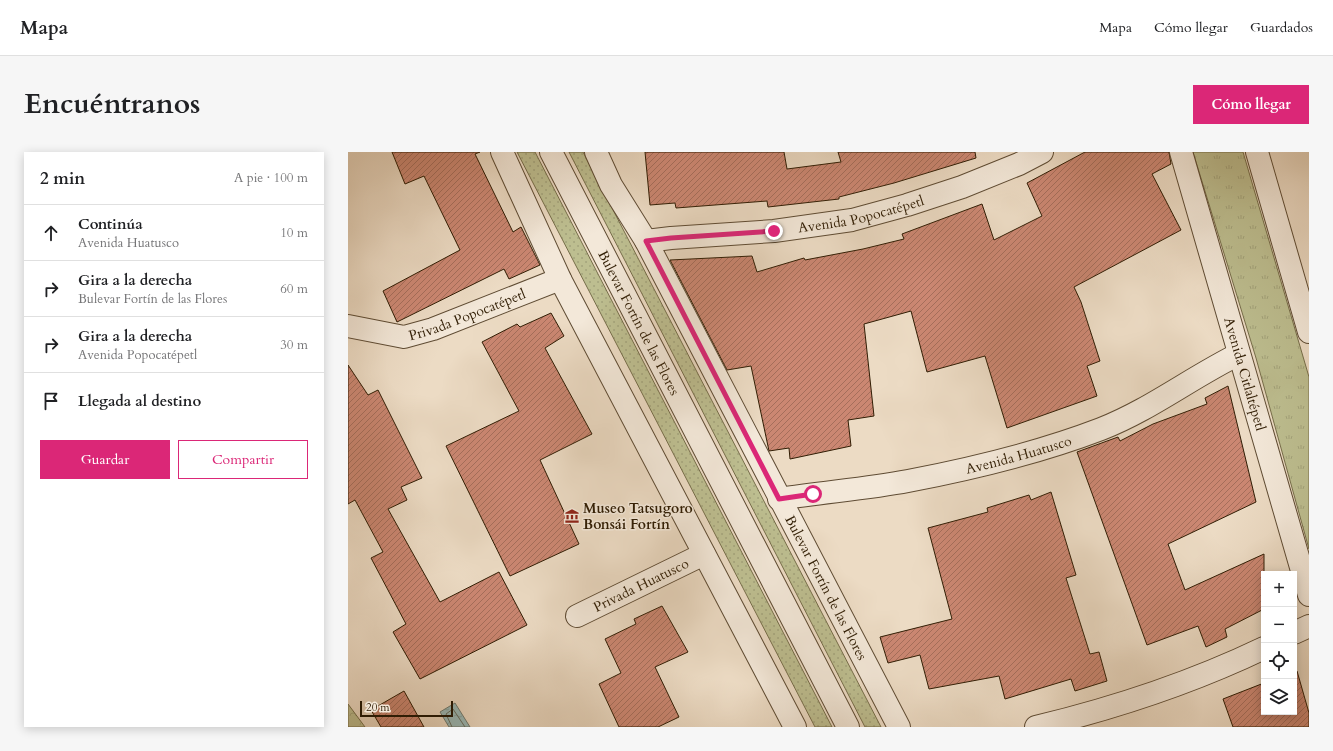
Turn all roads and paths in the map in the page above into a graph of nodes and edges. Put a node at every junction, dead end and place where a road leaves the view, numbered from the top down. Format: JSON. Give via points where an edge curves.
{"nodes":[{"id":1,"x":502,"y":152,"type":"edge"},
{"id":2,"x":551,"y":152,"type":"edge"},
{"id":3,"x":596,"y":152,"type":"edge"},
{"id":4,"x":1042,"y":152,"type":"edge"},
{"id":5,"x":1181,"y":152,"type":"edge"},
{"id":6,"x":1257,"y":152,"type":"edge"},
{"id":7,"x":646,"y":241,"type":"junction"},
{"id":8,"x":560,"y":279,"type":"junction"},
{"id":9,"x":1305,"y":303,"type":"edge"},
{"id":10,"x":348,"y":326,"type":"edge"},
{"id":11,"x":1309,"y":332,"type":"edge"},
{"id":12,"x":1239,"y":354,"type":"junction"},
{"id":13,"x":779,"y":499,"type":"junction"},
{"id":14,"x":704,"y":554,"type":"junction"},
{"id":15,"x":1309,"y":595,"type":"edge"},
{"id":16,"x":577,"y":616,"type":"dead end"},
{"id":17,"x":1309,"y":626,"type":"edge"},
{"id":18,"x":1297,"y":632,"type":"edge"},
{"id":19,"x":1261,"y":649,"type":"edge"},
{"id":20,"x":795,"y":727,"type":"edge"},
{"id":21,"x":848,"y":727,"type":"edge"},
{"id":22,"x":899,"y":727,"type":"edge"},
{"id":23,"x":1036,"y":727,"type":"edge"}],
"edges":[{"from":1,"to":8,"type":"street"},
{"from":2,"to":21,"type":"street","name":"Bulevar Fortín de las Flores"},
{"from":3,"to":7,"type":"street","name":"Bulevar Fortín de las Flores","via":[[611,185]]},
{"from":4,"to":7,"type":"street","name":"Avenida Popocatépetl","via":[[962,186],[852,220],[774,231]]},
{"from":5,"to":12,"type":"street","name":"Avenida Citlaltépetl"},
{"from":6,"to":9,"type":"street"},
{"from":7,"to":13,"type":"street","name":"Bulevar Fortín de las Flores"},
{"from":8,"to":10,"type":"street","name":"Privada Popocatépetl","via":[[433,329],[404,337]]},
{"from":8,"to":14,"type":"street"},
{"from":9,"to":11,"type":"street"},
{"from":12,"to":13,"type":"street","name":"Avenida Huatusco","via":[[1214,366],[1161,399],[1102,429],[1042,449],[908,481]]},
{"from":12,"to":15,"type":"street","name":"Avenida Citlaltépetl"},
{"from":13,"to":22,"type":"street","name":"Bulevar Fortín de las Flores"},
{"from":14,"to":16,"type":"street","name":"Privada Huatusco"},
{"from":14,"to":20,"type":"street"},
{"from":17,"to":18,"type":"street"},
{"from":19,"to":23,"type":"street","via":[[1222,668],[1153,693],[1086,715]]}]}
